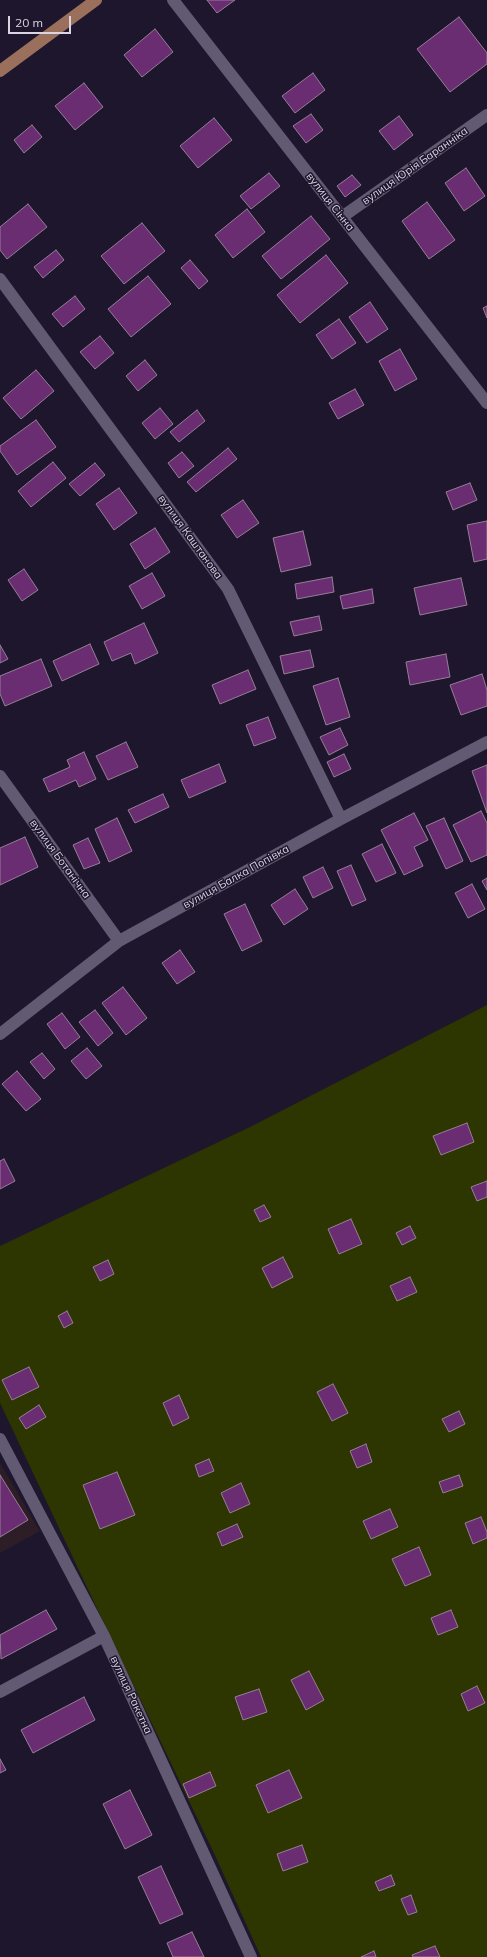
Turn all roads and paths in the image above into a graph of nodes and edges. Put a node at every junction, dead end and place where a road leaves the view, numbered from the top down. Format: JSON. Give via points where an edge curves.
{"nodes":[{"id":1,"x":96,"y":0,"type":"edge"},
{"id":2,"x":173,"y":0,"type":"edge"},
{"id":3,"x":0,"y":71,"type":"edge"},
{"id":4,"x":487,"y":115,"type":"edge"},
{"id":5,"x":342,"y":217,"type":"junction"},
{"id":6,"x":0,"y":278,"type":"edge"},
{"id":7,"x":487,"y":403,"type":"edge"},
{"id":8,"x":487,"y":742,"type":"edge"},
{"id":9,"x":0,"y":776,"type":"edge"},
{"id":10,"x":341,"y":819,"type":"junction"},
{"id":11,"x":119,"y":941,"type":"junction"},
{"id":12,"x":0,"y":1034,"type":"edge"},
{"id":13,"x":0,"y":1439,"type":"edge"},
{"id":14,"x":104,"y":1636,"type":"junction"},
{"id":15,"x":0,"y":1692,"type":"edge"},
{"id":16,"x":250,"y":1957,"type":"edge"}],
"edges":[{"from":1,"to":3,"type":"main road"},
{"from":2,"to":5,"type":"street","name":"вулиця Сінна"},
{"from":4,"to":5,"type":"street","name":"вулиця Юрія Баранніка"},
{"from":5,"to":7,"type":"street","name":"вулиця Сінна"},
{"from":6,"to":10,"type":"street","name":"вулиця Каштанова","via":[[228,589]]},
{"from":8,"to":10,"type":"street","name":"вулиця Балка Попівка"},
{"from":9,"to":11,"type":"street","name":"вулиця Ботанічна"},
{"from":10,"to":11,"type":"street","name":"вулиця Балка Попівка"},
{"from":11,"to":12,"type":"street","name":"вулиця Балка Попівка"},
{"from":13,"to":14,"type":"street","name":"вулиця Ракетна"},
{"from":14,"to":15,"type":"street"},
{"from":14,"to":16,"type":"street","name":"вулиця Ракетна"}]}
